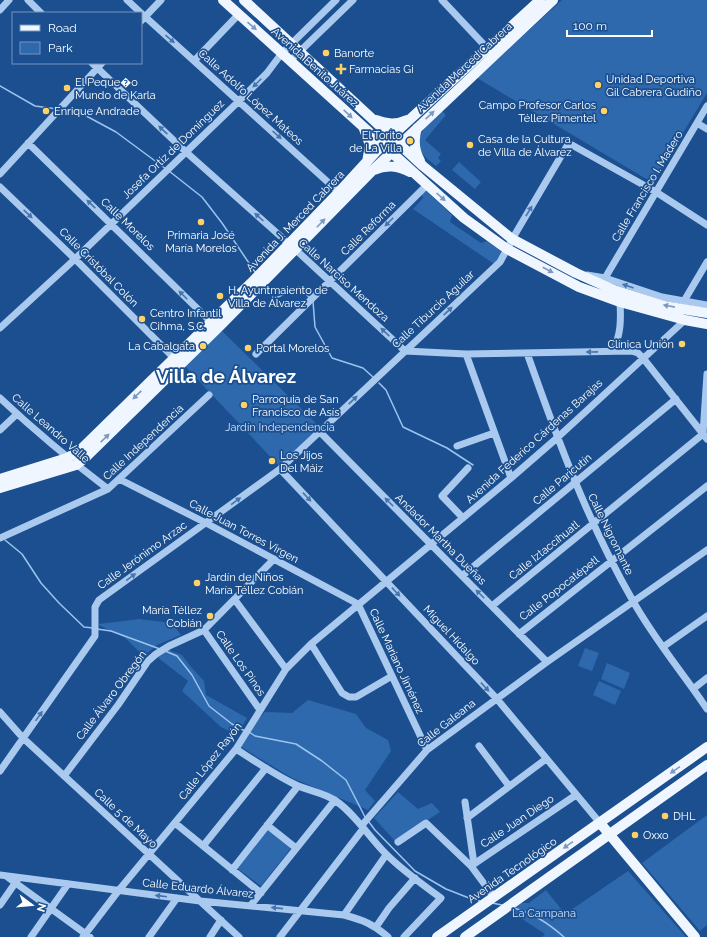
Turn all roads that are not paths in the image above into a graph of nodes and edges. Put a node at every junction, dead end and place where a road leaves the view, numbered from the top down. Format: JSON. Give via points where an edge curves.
{"nodes":[{"id":1,"x":9,"y":0,"type":"edge"},
{"id":2,"x":28,"y":0,"type":"edge"},
{"id":3,"x":127,"y":0,"type":"edge"},
{"id":4,"x":161,"y":0,"type":"edge"},
{"id":5,"x":223,"y":0,"type":"edge"},
{"id":6,"x":244,"y":0,"type":"edge"},
{"id":7,"x":336,"y":0,"type":"edge"},
{"id":8,"x":353,"y":0,"type":"edge"},
{"id":9,"x":442,"y":0,"type":"edge"},
{"id":10,"x":540,"y":0,"type":"edge"},
{"id":11,"x":553,"y":0,"type":"edge"},
{"id":12,"x":0,"y":10,"type":"edge"},
{"id":13,"x":40,"y":12,"type":"edge"},
{"id":14,"x":138,"y":12,"type":"edge"},
{"id":15,"x":239,"y":14,"type":"junction"},
{"id":16,"x":142,"y":16,"type":"edge"},
{"id":17,"x":522,"y":23,"type":"junction"},
{"id":18,"x":291,"y":44,"type":"junction"},
{"id":19,"x":487,"y":48,"type":"junction"},
{"id":20,"x":300,"y":52,"type":"junction"},
{"id":21,"x":282,"y":53,"type":"junction"},
{"id":22,"x":194,"y":60,"type":"junction"},
{"id":23,"x":290,"y":61,"type":"junction"},
{"id":24,"x":97,"y":65,"type":"edge"},
{"id":25,"x":239,"y":101,"type":"junction"},
{"id":26,"x":707,"y":106,"type":"edge"},
{"id":27,"x":411,"y":118,"type":"junction"},
{"id":28,"x":375,"y":120,"type":"junction"},
{"id":29,"x":697,"y":123,"type":"junction"},
{"id":30,"x":417,"y":127,"type":"junction"},
{"id":31,"x":363,"y":128,"type":"junction"},
{"id":32,"x":707,"y":129,"type":"edge"},
{"id":33,"x":392,"y":136,"type":"junction"},
{"id":34,"x":28,"y":143,"type":"junction"},
{"id":35,"x":383,"y":144,"type":"junction"},
{"id":36,"x":400,"y":144,"type":"junction"},
{"id":37,"x":186,"y":152,"type":"junction"},
{"id":38,"x":392,"y":152,"type":"junction"},
{"id":39,"x":423,"y":166,"type":"junction"},
{"id":40,"x":369,"y":167,"type":"junction"},
{"id":41,"x":0,"y":174,"type":"edge"},
{"id":42,"x":417,"y":175,"type":"junction"},
{"id":43,"x":427,"y":185,"type":"junction"},
{"id":44,"x":0,"y":187,"type":"edge"},
{"id":45,"x":656,"y":192,"type":"junction"},
{"id":46,"x":342,"y":195,"type":"junction"},
{"id":47,"x":112,"y":224,"type":"junction"},
{"id":48,"x":707,"y":225,"type":"edge"},
{"id":49,"x":512,"y":239,"type":"junction"},
{"id":50,"x":292,"y":247,"type":"junction"},
{"id":51,"x":507,"y":249,"type":"junction"},
{"id":52,"x":75,"y":259,"type":"junction"},
{"id":53,"x":707,"y":262,"type":"edge"},
{"id":54,"x":576,"y":273,"type":"junction"},
{"id":55,"x":605,"y":278,"type":"junction"},
{"id":56,"x":260,"y":280,"type":"junction"},
{"id":57,"x":329,"y":281,"type":"junction"},
{"id":58,"x":684,"y":301,"type":"junction"},
{"id":59,"x":620,"y":302,"type":"junction"},
{"id":60,"x":707,"y":305,"type":"edge"},
{"id":61,"x":707,"y":313,"type":"edge"},
{"id":62,"x":685,"y":320,"type":"junction"},
{"id":63,"x":211,"y":322,"type":"junction"},
{"id":64,"x":707,"y":324,"type":"edge"},
{"id":65,"x":0,"y":328,"type":"edge"},
{"id":66,"x":405,"y":351,"type":"junction"},
{"id":67,"x":613,"y":351,"type":"junction"},
{"id":68,"x":527,"y":353,"type":"junction"},
{"id":69,"x":256,"y":354,"type":"dead end"},
{"id":70,"x":466,"y":354,"type":"junction"},
{"id":71,"x":643,"y":358,"type":"junction"},
{"id":72,"x":178,"y":361,"type":"junction"},
{"id":73,"x":707,"y":374,"type":"edge"},
{"id":74,"x":209,"y":395,"type":"dead end"},
{"id":75,"x":0,"y":398,"type":"edge"},
{"id":76,"x":676,"y":399,"type":"junction"},
{"id":77,"x":17,"y":414,"type":"junction"},
{"id":78,"x":0,"y":430,"type":"edge"},
{"id":79,"x":320,"y":432,"type":"junction"},
{"id":80,"x":494,"y":433,"type":"junction"},
{"id":81,"x":705,"y":437,"type":"edge"},
{"id":82,"x":557,"y":438,"type":"junction"},
{"id":83,"x":457,"y":446,"type":"dead end"},
{"id":84,"x":67,"y":458,"type":"junction"},
{"id":85,"x":76,"y":465,"type":"junction"},
{"id":86,"x":282,"y":467,"type":"junction"},
{"id":87,"x":468,"y":468,"type":"dead end"},
{"id":88,"x":511,"y":478,"type":"junction"},
{"id":89,"x":0,"y":479,"type":"edge"},
{"id":90,"x":118,"y":479,"type":"junction"},
{"id":91,"x":575,"y":483,"type":"junction"},
{"id":92,"x":707,"y":486,"type":"edge"},
{"id":93,"x":0,"y":488,"type":"edge"},
{"id":94,"x":108,"y":489,"type":"junction"},
{"id":95,"x":463,"y":518,"type":"junction"},
{"id":96,"x":206,"y":523,"type":"junction"},
{"id":97,"x":593,"y":524,"type":"junction"},
{"id":98,"x":0,"y":538,"type":"edge"},
{"id":99,"x":431,"y":544,"type":"junction"},
{"id":100,"x":707,"y":550,"type":"edge"},
{"id":101,"x":274,"y":559,"type":"junction"},
{"id":102,"x":611,"y":561,"type":"junction"},
{"id":103,"x":462,"y":576,"type":"junction"},
{"id":104,"x":386,"y":581,"type":"junction"},
{"id":105,"x":235,"y":600,"type":"junction"},
{"id":106,"x":633,"y":603,"type":"junction"},
{"id":107,"x":358,"y":604,"type":"junction"},
{"id":108,"x":492,"y":606,"type":"junction"},
{"id":109,"x":707,"y":616,"type":"edge"},
{"id":110,"x":204,"y":630,"type":"junction"},
{"id":111,"x":519,"y":634,"type":"junction"},
{"id":112,"x":311,"y":644,"type":"junction"},
{"id":113,"x":663,"y":647,"type":"junction"},
{"id":114,"x":547,"y":662,"type":"junction"},
{"id":115,"x":286,"y":669,"type":"junction"},
{"id":116,"x":392,"y":676,"type":"junction"},
{"id":117,"x":707,"y":678,"type":"edge"},
{"id":118,"x":693,"y":688,"type":"junction"},
{"id":119,"x":497,"y":699,"type":"junction"},
{"id":120,"x":707,"y":709,"type":"edge"},
{"id":121,"x":260,"y":710,"type":"junction"},
{"id":122,"x":0,"y":712,"type":"edge"},
{"id":123,"x":23,"y":738,"type":"junction"},
{"id":124,"x":479,"y":746,"type":"dead end"},
{"id":125,"x":707,"y":747,"type":"edge"},
{"id":126,"x":236,"y":749,"type":"junction"},
{"id":127,"x":427,"y":750,"type":"junction"},
{"id":128,"x":546,"y":759,"type":"junction"},
{"id":129,"x":707,"y":765,"type":"edge"},
{"id":130,"x":266,"y":768,"type":"junction"},
{"id":131,"x":0,"y":771,"type":"edge"},
{"id":132,"x":64,"y":776,"type":"junction"},
{"id":133,"x":298,"y":786,"type":"junction"},
{"id":134,"x":509,"y":786,"type":"junction"},
{"id":135,"x":576,"y":795,"type":"junction"},
{"id":136,"x":334,"y":800,"type":"junction"},
{"id":137,"x":465,"y":802,"type":"dead end"},
{"id":138,"x":467,"y":818,"type":"junction"},
{"id":139,"x":600,"y":822,"type":"junction"},
{"id":140,"x":174,"y":823,"type":"junction"},
{"id":141,"x":267,"y":825,"type":"junction"},
{"id":142,"x":363,"y":826,"type":"junction"},
{"id":143,"x":609,"y":834,"type":"junction"},
{"id":144,"x":398,"y":842,"type":"dead end"},
{"id":145,"x":203,"y":846,"type":"junction"},
{"id":146,"x":296,"y":848,"type":"junction"},
{"id":147,"x":149,"y":854,"type":"junction"},
{"id":148,"x":386,"y":855,"type":"junction"},
{"id":149,"x":472,"y":865,"type":"junction"},
{"id":150,"x":232,"y":870,"type":"junction"},
{"id":151,"x":3,"y":875,"type":"edge"},
{"id":152,"x":415,"y":878,"type":"junction"},
{"id":153,"x":17,"y":880,"type":"junction"},
{"id":154,"x":68,"y":884,"type":"junction"},
{"id":155,"x":119,"y":890,"type":"junction"},
{"id":156,"x":261,"y":893,"type":"junction"},
{"id":157,"x":177,"y":898,"type":"junction"},
{"id":158,"x":493,"y":898,"type":"junction"},
{"id":159,"x":200,"y":901,"type":"junction"},
{"id":160,"x":0,"y":905,"type":"edge"},
{"id":161,"x":251,"y":905,"type":"junction"},
{"id":162,"x":51,"y":908,"type":"junction"},
{"id":163,"x":299,"y":910,"type":"junction"},
{"id":164,"x":344,"y":915,"type":"junction"},
{"id":165,"x":221,"y":920,"type":"junction"},
{"id":166,"x":376,"y":927,"type":"junction"},
{"id":167,"x":86,"y":936,"type":"edge"},
{"id":168,"x":31,"y":937,"type":"edge"},
{"id":169,"x":149,"y":937,"type":"edge"},
{"id":170,"x":210,"y":937,"type":"edge"},
{"id":171,"x":239,"y":937,"type":"edge"},
{"id":172,"x":280,"y":937,"type":"edge"},
{"id":173,"x":388,"y":937,"type":"edge"},
{"id":174,"x":404,"y":937,"type":"edge"},
{"id":175,"x":437,"y":937,"type":"edge"},
{"id":176,"x":465,"y":937,"type":"edge"},
{"id":177,"x":695,"y":937,"type":"edge"}],
"edges":[{"from":1,"to":12,"type":"street"},
{"from":2,"to":13,"type":"street"},
{"from":3,"to":14,"type":"street","name":"Calle Adolfo López Mateos"},
{"from":4,"to":16,"type":"street"},
{"from":5,"to":15,"type":"main road","name":"Avenida Benito Juárez"},
{"from":6,"to":18,"type":"main road","name":"Avenida Benito Juárez"},
{"from":7,"to":18,"type":"street","name":"Josefa Ortiz de Domínguez"},
{"from":8,"to":20,"type":"street"},
{"from":9,"to":19,"type":"street"},
{"from":10,"to":17,"type":"main road","name":"Avenida J. Merced Cabrera"},
{"from":11,"to":17,"type":"main road","name":"Avenida Merced Cabrera"},
{"from":15,"to":21,"type":"main road","name":"Avenida Benito Juárez","one_way":true},
{"from":15,"to":22,"type":"street"},
{"from":16,"to":22,"type":"street","name":"Calle Adolfo López Mateos","one_way":true},
{"from":17,"to":19,"type":"main road","name":"Avenida J. Merced Cabrera"},
{"from":30,"to":17,"type":"main road","name":"Avenida Merced Cabrera","one_way":true},
{"from":18,"to":20,"type":"main road","name":"Avenida Benito Juárez"},
{"from":18,"to":21,"type":"street","name":"Josefa Ortiz de Domínguez"},
{"from":19,"to":27,"type":"main road","name":"Avenida J. Merced Cabrera"},
{"from":20,"to":23,"type":"street"},
{"from":20,"to":28,"type":"main road","name":"Avenida Benito Juárez"},
{"from":21,"to":23,"type":"main road","name":"Avenida Benito Juárez"},
{"from":21,"to":25,"type":"street","name":"Josefa Ortiz de Domínguez","one_way":true,"via":[[267,73]]},
{"from":22,"to":25,"type":"street","name":"Calle Adolfo López Mateos"},
{"from":23,"to":31,"type":"main road","name":"Avenida Benito Juárez","one_way":true},
{"from":24,"to":34,"type":"street"},
{"from":37,"to":24,"type":"street","name":"Calle Narciso Mendoza","one_way":true},
{"from":25,"to":37,"type":"street","name":"Josefa Ortiz de Domínguez"},
{"from":25,"to":46,"type":"street","name":"Calle Adolfo López Mateos","one_way":true},
{"from":26,"to":29,"type":"street","name":"Calle Francisco I. Madero"},
{"from":27,"to":28,"type":"main road","via":[[396,124]]},
{"from":27,"to":33,"type":"main road","name":"Avenida J. Merced Cabrera"},
{"from":28,"to":33,"type":"main road","name":"Avenida Benito Juárez"},
{"from":29,"to":32,"type":"street"},
{"from":29,"to":45,"type":"street","name":"Calle Francisco I. Madero"},
{"from":30,"to":36,"type":"main road","name":"Avenida Merced Cabrera"},
{"from":30,"to":39,"type":"main road","via":[[414,143]]},
{"from":31,"to":35,"type":"main road","name":"Avenida Benito Juárez"},
{"from":31,"to":40,"type":"main road","via":[[370,146]]},
{"from":33,"to":35,"type":"main road","name":"Avenida J. Merced Cabrera"},
{"from":33,"to":36,"type":"main road","name":"Avenida Benito Juárez"},
{"from":34,"to":41,"type":"street"},
{"from":47,"to":34,"type":"street","name":"Calle Morelos","one_way":true},
{"from":35,"to":38,"type":"main road","name":"Avenida Benito Juárez"},
{"from":35,"to":40,"type":"main road","name":"Avenida J. Merced Cabrera"},
{"from":36,"to":38,"type":"main road","name":"Avenida Merced Cabrera"},
{"from":36,"to":39,"type":"main road","name":"Avenida Benito Juárez"},
{"from":37,"to":47,"type":"street","name":"Josefa Ortiz de Domínguez"},
{"from":50,"to":37,"type":"street","name":"Calle Narciso Mendoza","one_way":true},
{"from":38,"to":40,"type":"main road","name":"Avenida J. Merced Cabrera"},
{"from":38,"to":42,"type":"main road","name":"Avenida Benito Juárez"},
{"from":39,"to":49,"type":"main road","name":"Avenida Benito Juárez"},
{"from":40,"to":42,"type":"main road","via":[[391,166]]},
{"from":40,"to":46,"type":"main road","name":"Avenida J. Merced Cabrera"},
{"from":42,"to":43,"type":"main road","name":"Avenida Benito Juárez"},
{"from":43,"to":51,"type":"main road","name":"Avenida Benito Juárez","one_way":true,"via":[[464,218]]},
{"from":43,"to":57,"type":"street","name":"Calle Reforma","one_way":true},
{"from":44,"to":52,"type":"street","name":"Calle Cristóbal Colón","one_way":true},
{"from":45,"to":48,"type":"street"},
{"from":49,"to":45,"type":"street","name":"Calle Tiburcio Aguilar","one_way":true,"via":[[567,146],[572,145]]},
{"from":45,"to":55,"type":"street","name":"Calle Francisco I. Madero"},
{"from":46,"to":50,"type":"main road","name":"Avenida J. Merced Cabrera"},
{"from":47,"to":52,"type":"street","name":"Josefa Ortiz de Domínguez"},
{"from":63,"to":47,"type":"street","name":"Calle Morelos","one_way":true},
{"from":49,"to":51,"type":"street","name":"Calle Tiburcio Aguilar"},
{"from":49,"to":54,"type":"main road","name":"Avenida Benito Juárez"},
{"from":50,"to":56,"type":"main road","name":"Avenida J. Merced Cabrera"},
{"from":50,"to":57,"type":"street","name":"Calle Narciso Mendoza"},
{"from":51,"to":59,"type":"main road","name":"Avenida Benito Juárez","one_way":true,"via":[[580,287]]},
{"from":66,"to":51,"type":"street","name":"Calle Tiburcio Aguilar","one_way":true,"via":[[500,262]]},
{"from":52,"to":65,"type":"street","name":"Josefa Ortiz de Domínguez"},
{"from":52,"to":72,"type":"street","name":"Calle Cristóbal Colón"},
{"from":53,"to":58,"type":"street"},
{"from":54,"to":55,"type":"street"},
{"from":61,"to":54,"type":"main road","name":"Avenida Benito Juárez","one_way":true,"via":[[657,303],[614,290]]},
{"from":58,"to":55,"type":"street","one_way":true,"via":[[656,295]]},
{"from":56,"to":63,"type":"main road","name":"Avenida J. Merced Cabrera"},
{"from":56,"to":72,"type":"main road","name":"Avenida J. Merced Cabrera"},
{"from":66,"to":57,"type":"street","name":"Calle Narciso Mendoza","one_way":true},
{"from":57,"to":69,"type":"street","name":"Calle Reforma"},
{"from":58,"to":60,"type":"street"},
{"from":59,"to":62,"type":"main road","name":"Avenida Benito Juárez"},
{"from":59,"to":67,"type":"street","via":[[620,330]]},
{"from":62,"to":64,"type":"main road","name":"Avenida Benito Juárez"},
{"from":62,"to":71,"type":"street","name":"Avenida Federico Cárdenas Barajas"},
{"from":63,"to":72,"type":"main road","name":"Avenida J. Merced Cabrera"},
{"from":66,"to":70,"type":"street"},
{"from":79,"to":66,"type":"street","name":"Calle Tiburcio Aguilar","one_way":true},
{"from":67,"to":68,"type":"street","one_way":true},
{"from":67,"to":71,"type":"street","via":[[631,351]]},
{"from":68,"to":70,"type":"street"},
{"from":68,"to":82,"type":"street","name":"Calle Nigromante"},
{"from":70,"to":80,"type":"street"},
{"from":71,"to":76,"type":"street"},
{"from":71,"to":82,"type":"street","name":"Avenida Federico Cárdenas Barajas"},
{"from":72,"to":84,"type":"main road","name":"Avenida J. Merced Cabrera","one_way":true,"via":[[79,451]]},
{"from":85,"to":72,"type":"main road","name":"Avenida J. Merced Cabrera","one_way":true},
{"from":73,"to":81,"type":"street"},
{"from":74,"to":90,"type":"street","name":"Calle Independencia"},
{"from":75,"to":77,"type":"street","name":"Calle Leandro Valle"},
{"from":76,"to":81,"type":"street"},
{"from":76,"to":91,"type":"street","name":"Calle Paricutín"},
{"from":77,"to":78,"type":"street"},
{"from":77,"to":84,"type":"street","name":"Calle Leandro Valle"},
{"from":79,"to":86,"type":"street","name":"Calle Tiburcio Aguilar"},
{"from":99,"to":79,"type":"street","name":"Andador Martha Dueñas","one_way":true},
{"from":80,"to":83,"type":"street"},
{"from":80,"to":88,"type":"street"},
{"from":81,"to":97,"type":"street","name":"Calle Iztaccíhuatl"},
{"from":82,"to":88,"type":"street","name":"Avenida Federico Cárdenas Barajas"},
{"from":82,"to":91,"type":"street","name":"Calle Nigromante"},
{"from":84,"to":85,"type":"street","name":"Calle Leandro Valle"},
{"from":84,"to":89,"type":"main road","name":"Avenida J. Merced Cabrera"},
{"from":85,"to":93,"type":"main road"},
{"from":85,"to":94,"type":"street","name":"Calle Leandro Valle"},
{"from":96,"to":86,"type":"street","name":"Calle Jerónimo Arzac","one_way":true},
{"from":86,"to":104,"type":"street","name":"Miguel Hidalgo","one_way":true},
{"from":87,"to":95,"type":"street","via":[[442,496]]},
{"from":88,"to":95,"type":"street","name":"Avenida Federico Cárdenas Barajas"},
{"from":90,"to":94,"type":"street","name":"Calle Independencia"},
{"from":90,"to":96,"type":"street","name":"Calle Juan Torres Virgen"},
{"from":91,"to":97,"type":"street","name":"Calle Nigromante"},
{"from":91,"to":103,"type":"street","name":"Calle Paricutín"},
{"from":92,"to":102,"type":"street","name":"Calle Popocatépetl"},
{"from":94,"to":98,"type":"street","name":"Calle Independencia"},
{"from":95,"to":99,"type":"street","name":"Avenida Federico Cárdenas Barajas"},
{"from":96,"to":101,"type":"street","name":"Calle Juan Torres Virgen"},
{"from":123,"to":96,"type":"street","name":"Calle Jerónimo Arzac","one_way":true,"via":[[95,636],[95,607],[99,600]]},
{"from":97,"to":102,"type":"street","name":"Calle Nigromante"},
{"from":97,"to":108,"type":"street","name":"Calle Iztaccíhuatl"},
{"from":99,"to":103,"type":"street","name":"Andador Martha Dueñas"},
{"from":99,"to":104,"type":"street","name":"Avenida Federico Cárdenas Barajas"},
{"from":100,"to":106,"type":"street","name":"Calle Galeana"},
{"from":101,"to":105,"type":"street","name":"Calle Álvaro Obregón"},
{"from":101,"to":107,"type":"street","name":"Calle Juan Torres Virgen"},
{"from":102,"to":106,"type":"street","name":"Calle Nigromante"},
{"from":102,"to":111,"type":"street","name":"Calle Popocatépetl"},
{"from":108,"to":103,"type":"street","name":"Andador Martha Dueñas","one_way":true},
{"from":104,"to":107,"type":"street","name":"Avenida Federico Cárdenas Barajas"},
{"from":104,"to":119,"type":"street","name":"Miguel Hidalgo","one_way":true},
{"from":105,"to":110,"type":"street","name":"Calle Álvaro Obregón"},
{"from":105,"to":115,"type":"street"},
{"from":106,"to":113,"type":"street","name":"Calle Nigromante"},
{"from":106,"to":114,"type":"street","name":"Calle Galeana"},
{"from":107,"to":112,"type":"street","name":"Calle López Rayón"},
{"from":107,"to":116,"type":"street","name":"Calle Mariano Jiménez"},
{"from":108,"to":111,"type":"street","name":"Andador Martha Dueñas"},
{"from":109,"to":113,"type":"street"},
{"from":110,"to":121,"type":"street","name":"Calle Los Pinos"},
{"from":110,"to":132,"type":"street","name":"Calle Álvaro Obregón","via":[[169,646],[148,661]]},
{"from":111,"to":114,"type":"street","name":"Andador Martha Dueñas"},
{"from":112,"to":115,"type":"street","name":"Calle López Rayón"},
{"from":112,"to":116,"type":"street","via":[[342,693],[349,697],[356,697]]},
{"from":113,"to":118,"type":"street","name":"Calle Nigromante"},
{"from":114,"to":119,"type":"street","name":"Calle Galeana"},
{"from":115,"to":121,"type":"street","name":"Calle López Rayón"},
{"from":116,"to":127,"type":"street","name":"Calle Mariano Jiménez"},
{"from":117,"to":118,"type":"street"},
{"from":118,"to":120,"type":"street","name":"Calle Nigromante"},
{"from":119,"to":127,"type":"street","name":"Calle Galeana"},
{"from":119,"to":128,"type":"street","name":"Miguel Hidalgo"},
{"from":121,"to":126,"type":"street","name":"Calle López Rayón"},
{"from":122,"to":123,"type":"street","name":"Calle 5 de Mayo"},
{"from":123,"to":131,"type":"street","name":"Calle Jerónimo Arzac"},
{"from":123,"to":132,"type":"street","name":"Calle 5 de Mayo"},
{"from":124,"to":134,"type":"street"},
{"from":125,"to":139,"type":"main road","name":"Avenida Tecnológico","one_way":true},
{"from":126,"to":130,"type":"street"},
{"from":126,"to":140,"type":"street","name":"Calle López Rayón"},
{"from":127,"to":142,"type":"street","name":"Calle Galeana"},
{"from":128,"to":134,"type":"street"},
{"from":128,"to":135,"type":"street","name":"Miguel Hidalgo"},
{"from":129,"to":143,"type":"main road"},
{"from":130,"to":133,"type":"street"},
{"from":130,"to":145,"type":"street"},
{"from":132,"to":147,"type":"street","name":"Calle 5 de Mayo"},
{"from":133,"to":136,"type":"street"},
{"from":133,"to":141,"type":"street"},
{"from":134,"to":138,"type":"street"},
{"from":135,"to":139,"type":"street","name":"Miguel Hidalgo"},
{"from":135,"to":149,"type":"street","name":"Calle Juan Diego"},
{"from":136,"to":142,"type":"street"},
{"from":136,"to":146,"type":"street"},
{"from":137,"to":138,"type":"street"},
{"from":138,"to":149,"type":"street"},
{"from":139,"to":143,"type":"main road"},
{"from":139,"to":158,"type":"main road","name":"Avenida Tecnológico","one_way":true},
{"from":140,"to":145,"type":"street"},
{"from":140,"to":147,"type":"street","name":"Calle López Rayón"},
{"from":141,"to":146,"type":"street"},
{"from":141,"to":150,"type":"street"},
{"from":142,"to":148,"type":"street"},
{"from":142,"to":163,"type":"street","name":"Calle Galeana"},
{"from":143,"to":176,"type":"main road"},
{"from":143,"to":177,"type":"main road"},
{"from":144,"to":149,"type":"street","via":[[426,823]]},
{"from":145,"to":150,"type":"street"},
{"from":146,"to":156,"type":"street"},
{"from":147,"to":155,"type":"street","name":"Calle López Rayón"},
{"from":147,"to":159,"type":"street","name":"Calle 5 de Mayo"},
{"from":148,"to":152,"type":"street"},
{"from":148,"to":164,"type":"street"},
{"from":149,"to":158,"type":"street"},
{"from":150,"to":156,"type":"street"},
{"from":151,"to":153,"type":"street"},
{"from":152,"to":166,"type":"street"},
{"from":152,"to":174,"type":"street","via":[[441,898]]},
{"from":153,"to":154,"type":"street","name":"Calle Eduardo Álvarez"},
{"from":153,"to":160,"type":"street"},
{"from":153,"to":162,"type":"street"},
{"from":154,"to":155,"type":"street","name":"Calle Eduardo Álvarez"},
{"from":154,"to":162,"type":"street"},
{"from":157,"to":155,"type":"street","name":"Calle Eduardo Álvarez","one_way":true},
{"from":155,"to":167,"type":"street","name":"Calle López Rayón"},
{"from":156,"to":161,"type":"street"},
{"from":157,"to":159,"type":"street","name":"Calle Eduardo Álvarez"},
{"from":157,"to":169,"type":"street"},
{"from":158,"to":175,"type":"main road","name":"Avenida Tecnológico"},
{"from":159,"to":161,"type":"street","name":"Calle Eduardo Álvarez"},
{"from":159,"to":165,"type":"street","name":"Calle 5 de Mayo"},
{"from":163,"to":161,"type":"street","name":"Calle Eduardo Álvarez","one_way":true},
{"from":162,"to":167,"type":"street"},
{"from":162,"to":168,"type":"street"},
{"from":163,"to":164,"type":"street","name":"Calle Eduardo Álvarez"},
{"from":163,"to":172,"type":"street","name":"Calle Galeana"},
{"from":164,"to":166,"type":"street","name":"Calle Eduardo Álvarez"},
{"from":165,"to":170,"type":"street"},
{"from":165,"to":171,"type":"street","name":"Calle 5 de Mayo"},
{"from":166,"to":173,"type":"street","name":"Calle Eduardo Álvarez"}]}
